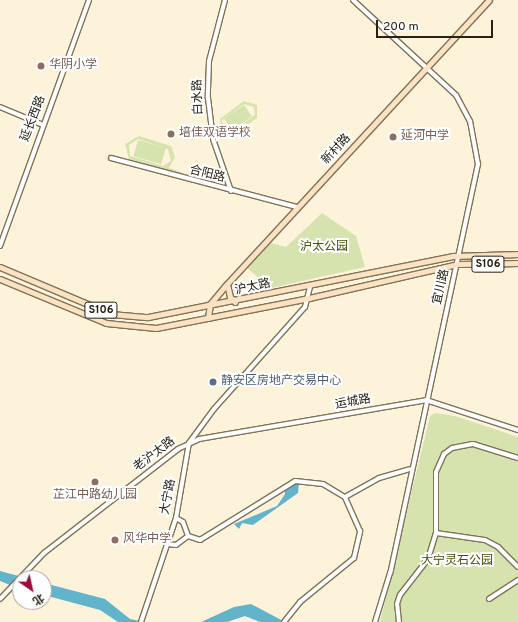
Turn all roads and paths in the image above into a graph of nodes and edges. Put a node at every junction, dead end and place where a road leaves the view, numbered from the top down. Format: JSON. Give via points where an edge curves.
{"nodes":[{"id":1,"x":89,"y":0,"type":"edge"},
{"id":2,"x":225,"y":0,"type":"edge"},
{"id":3,"x":353,"y":0,"type":"edge"},
{"id":4,"x":489,"y":0,"type":"edge"},
{"id":5,"x":428,"y":66,"type":"junction"},
{"id":6,"x":0,"y":107,"type":"edge"},
{"id":7,"x":43,"y":125,"type":"junction"},
{"id":8,"x":111,"y":158,"type":"dead end"},
{"id":9,"x":231,"y":191,"type":"junction"},
{"id":10,"x":297,"y":207,"type":"junction"},
{"id":11,"x":0,"y":246,"type":"edge"},
{"id":12,"x":518,"y":254,"type":"edge"},
{"id":13,"x":460,"y":255,"type":"junction"},
{"id":14,"x":518,"y":263,"type":"edge"},
{"id":15,"x":457,"y":264,"type":"junction"},
{"id":16,"x":0,"y":267,"type":"edge"},
{"id":17,"x":0,"y":279,"type":"edge"},
{"id":18,"x":226,"y":284,"type":"junction"},
{"id":19,"x":310,"y":287,"type":"junction"},
{"id":20,"x":309,"y":298,"type":"junction"},
{"id":21,"x":235,"y":302,"type":"junction"},
{"id":22,"x":209,"y":308,"type":"junction"},
{"id":23,"x":208,"y":318,"type":"junction"},
{"id":24,"x":426,"y":400,"type":"junction"},
{"id":25,"x":518,"y":430,"type":"edge"},
{"id":26,"x":189,"y":443,"type":"junction"},
{"id":27,"x":518,"y":458,"type":"edge"},
{"id":28,"x":410,"y":469,"type":"junction"},
{"id":29,"x":345,"y":497,"type":"junction"},
{"id":30,"x":176,"y":518,"type":"junction"},
{"id":31,"x":436,"y":532,"type":"junction"},
{"id":32,"x":188,"y":536,"type":"junction"},
{"id":33,"x":168,"y":544,"type":"junction"},
{"id":34,"x":518,"y":567,"type":"edge"},
{"id":35,"x":518,"y":580,"type":"edge"},
{"id":36,"x":0,"y":599,"type":"edge"},
{"id":37,"x":489,"y":599,"type":"dead end"},
{"id":38,"x":141,"y":621,"type":"edge"},
{"id":39,"x":284,"y":621,"type":"edge"},
{"id":40,"x":375,"y":622,"type":"edge"},
{"id":41,"x":399,"y":622,"type":"edge"}],
"edges":[{"from":1,"to":7,"type":"street","name":"延长西路"},
{"from":2,"to":9,"type":"street","name":"白水路","via":[[209,61],[208,98],[213,139]]},
{"from":3,"to":5,"type":"street","name":"宜川路"},
{"from":4,"to":5,"type":"main road","name":"新村路"},
{"from":5,"to":10,"type":"main road","name":"新村路"},
{"from":5,"to":13,"type":"street","name":"宜川路","via":[[460,101],[476,141],[477,180]]},
{"from":6,"to":7,"type":"street"},
{"from":7,"to":11,"type":"street","name":"延长西路"},
{"from":8,"to":9,"type":"street","name":"合阳路"},
{"from":9,"to":10,"type":"street","name":"合阳路"},
{"from":10,"to":18,"type":"main road","name":"新村路"},
{"from":12,"to":13,"type":"main road","name":"沪太路","number":"S106"},
{"from":13,"to":15,"type":"street","name":"宜川路"},
{"from":13,"to":19,"type":"main road","name":"沪太路","number":"S106"},
{"from":14,"to":15,"type":"main road","name":"沪太路","number":"S106"},
{"from":15,"to":20,"type":"main road","name":"沪太路","number":"S106"},
{"from":15,"to":24,"type":"street","name":"宜川路"},
{"from":16,"to":22,"type":"main road","name":"沪太路","number":"S106","via":[[127,317]]},
{"from":17,"to":23,"type":"main road","name":"沪太路","number":"S106","via":[[120,326],[156,328]]},
{"from":18,"to":21,"type":"main road","via":[[230,297]]},
{"from":18,"to":22,"type":"main road","name":"新村路"},
{"from":19,"to":20,"type":"street"},
{"from":19,"to":21,"type":"main road","name":"沪太路","number":"S106"},
{"from":20,"to":23,"type":"main road","name":"沪太路","number":"S106"},
{"from":20,"to":26,"type":"street","name":"老沪太路","via":[[203,422]]},
{"from":21,"to":22,"type":"main road","name":"沪太路","number":"S106"},
{"from":22,"to":23,"type":"main road","name":"新村路"},
{"from":24,"to":25,"type":"street","name":"运城路"},
{"from":24,"to":26,"type":"street","name":"运城路"},
{"from":24,"to":28,"type":"street","name":"宜川路"},
{"from":26,"to":30,"type":"street","name":"大宁路"},
{"from":26,"to":36,"type":"street","name":"老沪太路","via":[[93,514],[20,576]]},
{"from":27,"to":31,"type":"street","via":[[473,444],[452,448],[444,454],[436,472]]},
{"from":28,"to":29,"type":"street","via":[[379,478]]},
{"from":28,"to":40,"type":"street","name":"宜川路","via":[[390,573]]},
{"from":29,"to":32,"type":"street","via":[[323,484],[295,481],[204,539]]},
{"from":29,"to":39,"type":"street","via":[[360,531],[354,558],[300,602]]},
{"from":30,"to":32,"type":"street","via":[[183,522]]},
{"from":30,"to":33,"type":"street","name":"大宁路"},
{"from":31,"to":34,"type":"street","via":[[485,540],[498,547]]},
{"from":31,"to":41,"type":"street","via":[[428,559],[400,595],[397,604]]},
{"from":32,"to":33,"type":"street","via":[[176,545]]},
{"from":33,"to":38,"type":"street","name":"大宁路"},
{"from":35,"to":37,"type":"street"}]}
